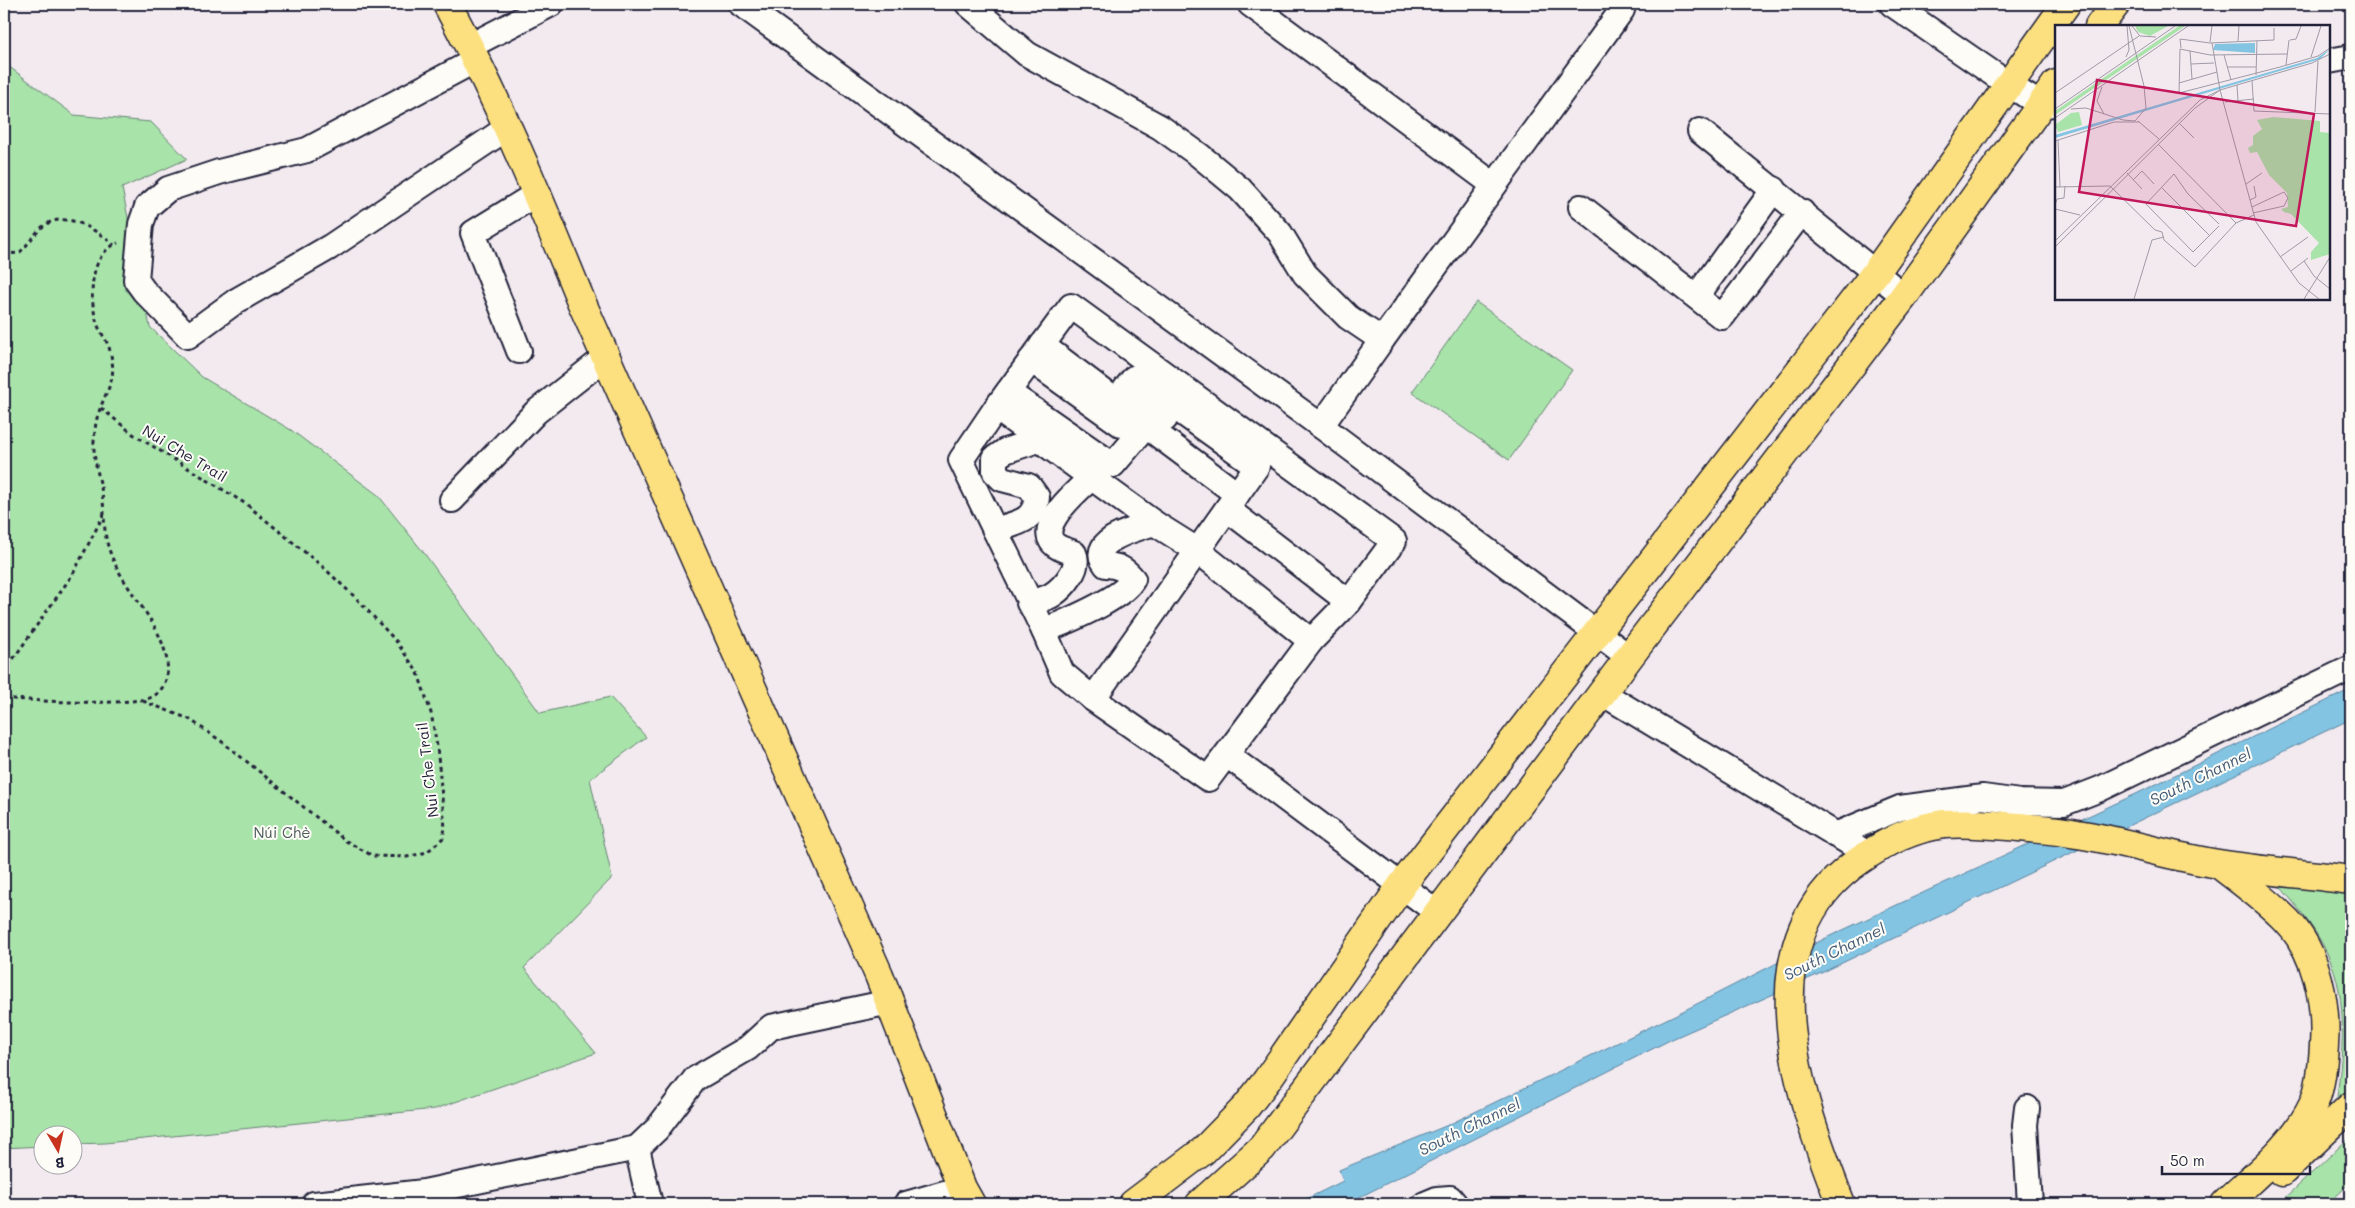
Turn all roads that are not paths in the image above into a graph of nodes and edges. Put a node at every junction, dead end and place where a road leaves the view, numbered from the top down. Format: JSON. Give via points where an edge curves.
{"nodes":[{"id":1,"x":447,"y":4,"type":"edge"},
{"id":2,"x":551,"y":4,"type":"edge"},
{"id":3,"x":741,"y":4,"type":"edge"},
{"id":4,"x":968,"y":4,"type":"edge"},
{"id":5,"x":1250,"y":4,"type":"edge"},
{"id":6,"x":1623,"y":4,"type":"edge"},
{"id":7,"x":1892,"y":4,"type":"edge"},
{"id":8,"x":2066,"y":4,"type":"edge"},
{"id":9,"x":2116,"y":4,"type":"edge"},
{"id":10,"x":2100,"y":25,"type":"edge"},
{"id":11,"x":473,"y":53,"type":"junction"},
{"id":12,"x":2351,"y":57,"type":"edge"},
{"id":13,"x":2330,"y":61,"type":"edge"},
{"id":14,"x":2008,"y":84,"type":"junction"},
{"id":15,"x":2051,"y":98,"type":"edge"},
{"id":16,"x":507,"y":128,"type":"junction"},
{"id":17,"x":1700,"y":131,"type":"dead end"},
{"id":18,"x":1494,"y":185,"type":"junction"},
{"id":19,"x":1774,"y":189,"type":"junction"},
{"id":20,"x":538,"y":193,"type":"junction"},
{"id":21,"x":1581,"y":207,"type":"dead end"},
{"id":22,"x":1802,"y":212,"type":"junction"},
{"id":23,"x":1876,"y":272,"type":"junction"},
{"id":24,"x":1697,"y":296,"type":"junction"},
{"id":25,"x":1904,"y":296,"type":"junction"},
{"id":26,"x":1382,"y":340,"type":"junction"},
{"id":27,"x":518,"y":351,"type":"dead end"},
{"id":28,"x":1036,"y":352,"type":"junction"},
{"id":29,"x":607,"y":356,"type":"junction"},
{"id":30,"x":1002,"y":400,"type":"junction"},
{"id":31,"x":1321,"y":426,"type":"junction"},
{"id":32,"x":1038,"y":440,"type":"junction"},
{"id":33,"x":1092,"y":477,"type":"junction"},
{"id":34,"x":1237,"y":494,"type":"junction"},
{"id":35,"x":452,"y":500,"type":"dead end"},
{"id":36,"x":1154,"y":522,"type":"junction"},
{"id":37,"x":995,"y":530,"type":"junction"},
{"id":38,"x":1197,"y":550,"type":"junction"},
{"id":39,"x":1349,"y":602,"type":"junction"},
{"id":40,"x":1029,"y":603,"type":"junction"},
{"id":41,"x":1044,"y":631,"type":"junction"},
{"id":42,"x":1595,"y":634,"type":"junction"},
{"id":43,"x":1312,"y":642,"type":"junction"},
{"id":44,"x":1629,"y":657,"type":"junction"},
{"id":45,"x":2351,"y":668,"type":"edge"},
{"id":46,"x":1602,"y":693,"type":"junction"},
{"id":47,"x":1093,"y":699,"type":"junction"},
{"id":48,"x":1227,"y":755,"type":"junction"},
{"id":49,"x":1835,"y":835,"type":"junction"},
{"id":50,"x":1868,"y":854,"type":"junction"},
{"id":51,"x":2219,"y":864,"type":"junction"},
{"id":52,"x":2351,"y":880,"type":"edge"},
{"id":53,"x":1402,"y":885,"type":"junction"},
{"id":54,"x":1438,"y":913,"type":"junction"},
{"id":55,"x":890,"y":1002,"type":"junction"},
{"id":56,"x":2351,"y":1106,"type":"edge"},
{"id":57,"x":2027,"y":1108,"type":"dead end"},
{"id":58,"x":637,"y":1148,"type":"junction"},
{"id":59,"x":967,"y":1196,"type":"edge"},
{"id":60,"x":314,"y":1204,"type":"edge"},
{"id":61,"x":650,"y":1204,"type":"edge"},
{"id":62,"x":906,"y":1204,"type":"edge"},
{"id":63,"x":1133,"y":1204,"type":"edge"},
{"id":64,"x":1200,"y":1204,"type":"edge"},
{"id":65,"x":1425,"y":1204,"type":"edge"},
{"id":66,"x":1455,"y":1204,"type":"edge"},
{"id":67,"x":1841,"y":1204,"type":"edge"},
{"id":68,"x":2030,"y":1204,"type":"edge"},
{"id":69,"x":2225,"y":1204,"type":"edge"},
{"id":70,"x":2249,"y":1204,"type":"edge"}],
"edges":[{"from":1,"to":11,"type":"main road"},
{"from":2,"to":11,"type":"street"},
{"from":3,"to":31,"type":"street"},
{"from":4,"to":26,"type":"street","via":[[1027,54],[1160,127],[1200,155],[1240,188],[1280,233],[1305,274],[1348,317]]},
{"from":5,"to":18,"type":"street"},
{"from":6,"to":18,"type":"street","via":[[1622,10]]},
{"from":7,"to":14,"type":"street"},
{"from":8,"to":14,"type":"main road"},
{"from":9,"to":10,"type":"main road"},
{"from":11,"to":16,"type":"main road"},
{"from":11,"to":16,"type":"street","via":[[307,150],[219,172],[168,189],[147,207],[141,224],[136,280],[188,336],[236,301],[330,248]]},
{"from":12,"to":13,"type":"street"},
{"from":14,"to":15,"type":"street"},
{"from":14,"to":23,"type":"main road"},
{"from":15,"to":25,"type":"main road"},
{"from":16,"to":20,"type":"main road"},
{"from":17,"to":19,"type":"street"},
{"from":18,"to":26,"type":"street"},
{"from":19,"to":22,"type":"street"},
{"from":19,"to":24,"type":"street"},
{"from":20,"to":27,"type":"street","via":[[473,233]]},
{"from":20,"to":29,"type":"main road","via":[[581,301]]},
{"from":21,"to":24,"type":"street"},
{"from":22,"to":23,"type":"street"},
{"from":22,"to":24,"type":"street","via":[[1722,317]]},
{"from":23,"to":25,"type":"street"},
{"from":23,"to":42,"type":"main road"},
{"from":25,"to":44,"type":"main road"},
{"from":26,"to":31,"type":"street"},
{"from":28,"to":30,"type":"street"},
{"from":28,"to":34,"type":"street","via":[[1116,401],[1134,378],[1257,466]]},
{"from":28,"to":39,"type":"street","via":[[1071,306],[1394,541]]},
{"from":29,"to":35,"type":"street","via":[[536,412]]},
{"from":29,"to":55,"type":"main road"},
{"from":30,"to":32,"type":"street"},
{"from":30,"to":34,"type":"street","via":[[1113,465],[1146,426]]},
{"from":30,"to":37,"type":"street","via":[[961,460]]},
{"from":31,"to":42,"type":"street"},
{"from":32,"to":33,"type":"street"},
{"from":32,"to":37,"type":"street","via":[[1004,451],[994,458],[995,472],[1002,479],[1029,486],[1037,497],[1036,509],[1030,518]]},
{"from":33,"to":36,"type":"street"},
{"from":33,"to":40,"type":"street","via":[[1066,502],[1049,527],[1053,544],[1074,553],[1077,559],[1075,568],[1051,596]]},
{"from":34,"to":38,"type":"street"},
{"from":34,"to":39,"type":"street"},
{"from":36,"to":38,"type":"street"},
{"from":36,"to":41,"type":"street","via":[[1102,546],[1101,559],[1106,565],[1127,571],[1134,579],[1129,587],[1091,610]]},
{"from":37,"to":40,"type":"street"},
{"from":38,"to":43,"type":"street"},
{"from":38,"to":47,"type":"street"},
{"from":39,"to":43,"type":"street"},
{"from":40,"to":41,"type":"street"},
{"from":41,"to":47,"type":"street","via":[[1062,673]]},
{"from":42,"to":44,"type":"street"},
{"from":42,"to":53,"type":"main road"},
{"from":43,"to":48,"type":"street"},
{"from":44,"to":46,"type":"main road"},
{"from":45,"to":49,"type":"street","via":[[2100,789],[2064,802],[2020,802],[1983,797],[1900,808]]},
{"from":46,"to":49,"type":"street"},
{"from":46,"to":54,"type":"main road"},
{"from":47,"to":48,"type":"street","via":[[1208,779]]},
{"from":48,"to":53,"type":"street"},
{"from":49,"to":50,"type":"street"},
{"from":50,"to":51,"type":"main road","via":[[1902,835],[1930,827],[1966,823],[2076,834]]},
{"from":50,"to":67,"type":"main road","via":[[1838,876],[1810,912],[1791,975],[1789,1012],[1802,1092]]},
{"from":51,"to":52,"type":"main road"},
{"from":51,"to":69,"type":"main road","via":[[2289,922],[2306,949],[2322,989],[2326,1026],[2323,1064],[2314,1104],[2286,1145]]},
{"from":53,"to":54,"type":"street"},
{"from":53,"to":63,"type":"main road","via":[[1246,1107],[1203,1151]]},
{"from":54,"to":64,"type":"main road","via":[[1262,1148]]},
{"from":55,"to":58,"type":"street","via":[[771,1027],[748,1048],[696,1079],[657,1129]]},
{"from":55,"to":59,"type":"main road"},
{"from":56,"to":70,"type":"main road"},
{"from":57,"to":68,"type":"street","via":[[2025,1125]]},
{"from":58,"to":60,"type":"street","via":[[424,1192]]},
{"from":58,"to":61,"type":"street"},
{"from":59,"to":62,"type":"street"},
{"from":65,"to":66,"type":"street","via":[[1450,1198]]}]}
